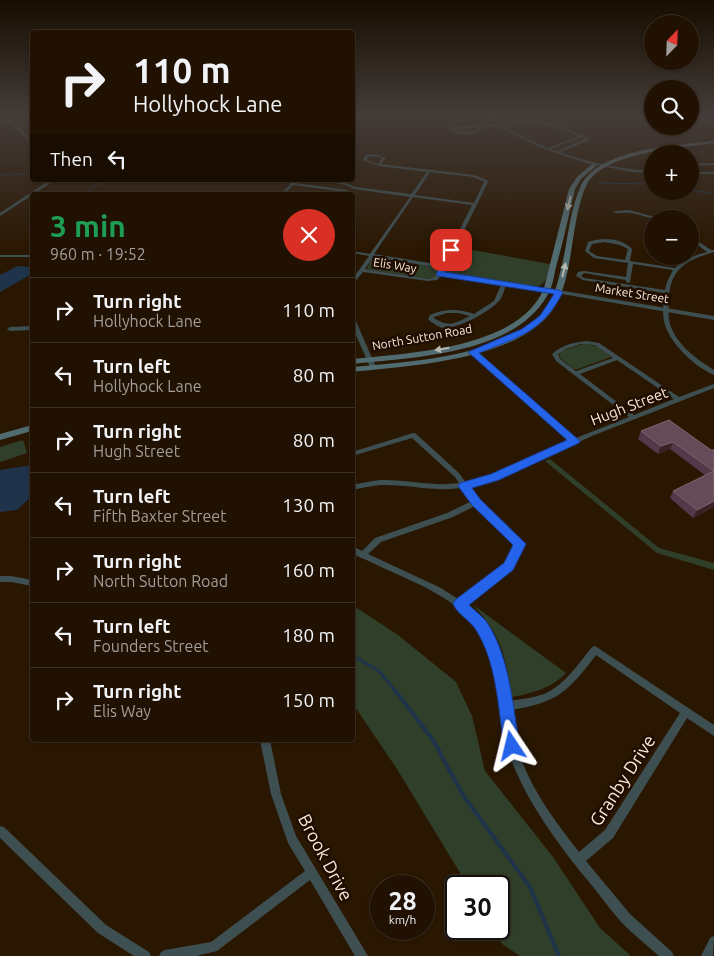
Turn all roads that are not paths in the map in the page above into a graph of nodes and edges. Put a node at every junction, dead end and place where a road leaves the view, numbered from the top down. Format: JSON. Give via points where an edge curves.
{"nodes":[{"id":1,"x":367,"y":161,"type":"edge"},
{"id":2,"x":383,"y":161,"type":"edge"},
{"id":3,"x":589,"y":161,"type":"edge"},
{"id":4,"x":610,"y":161,"type":"edge"},
{"id":5,"x":601,"y":164,"type":"junction"},
{"id":6,"x":714,"y":164,"type":"edge"},
{"id":7,"x":379,"y":165,"type":"junction"},
{"id":8,"x":699,"y":165,"type":"edge"},
{"id":9,"x":429,"y":171,"type":"junction"},
{"id":10,"x":644,"y":172,"type":"edge"},
{"id":11,"x":699,"y":173,"type":"edge"},
{"id":12,"x":714,"y":173,"type":"edge"},
{"id":13,"x":50,"y":182,"type":"edge"},
{"id":14,"x":294,"y":182,"type":"edge"},
{"id":15,"x":334,"y":182,"type":"edge"},
{"id":16,"x":292,"y":184,"type":"junction"},
{"id":17,"x":354,"y":188,"type":"junction"},
{"id":18,"x":35,"y":192,"type":"edge"},
{"id":19,"x":284,"y":192,"type":"edge"},
{"id":20,"x":339,"y":192,"type":"edge"},
{"id":21,"x":347,"y":192,"type":"edge"},
{"id":22,"x":30,"y":195,"type":"edge"},
{"id":23,"x":411,"y":196,"type":"junction"},
{"id":24,"x":474,"y":204,"type":"junction"},
{"id":25,"x":615,"y":212,"type":"dead end"},
{"id":26,"x":0,"y":215,"type":"edge"},
{"id":27,"x":644,"y":215,"type":"edge"},
{"id":28,"x":699,"y":243,"type":"edge"},
{"id":29,"x":712,"y":251,"type":"edge"},
{"id":30,"x":355,"y":252,"type":"edge"},
{"id":31,"x":371,"y":255,"type":"junction"},
{"id":32,"x":0,"y":256,"type":"edge"},
{"id":33,"x":30,"y":256,"type":"edge"},
{"id":34,"x":629,"y":262,"type":"junction"},
{"id":35,"x":443,"y":267,"type":"junction"},
{"id":36,"x":675,"y":269,"type":"junction"},
{"id":37,"x":362,"y":270,"type":"junction"},
{"id":38,"x":440,"y":274,"type":"junction"},
{"id":39,"x":628,"y":279,"type":"junction"},
{"id":40,"x":355,"y":280,"type":"edge"},
{"id":41,"x":504,"y":284,"type":"junction"},
{"id":42,"x":628,"y":286,"type":"junction"},
{"id":43,"x":546,"y":290,"type":"junction"},
{"id":44,"x":558,"y":292,"type":"junction"},
{"id":45,"x":666,"y":292,"type":"junction"},
{"id":46,"x":665,"y":310,"type":"junction"},
{"id":47,"x":473,"y":315,"type":"junction"},
{"id":48,"x":714,"y":318,"type":"edge"},
{"id":49,"x":355,"y":326,"type":"edge"},
{"id":50,"x":30,"y":328,"type":"edge"},
{"id":51,"x":10,"y":329,"type":"dead end"},
{"id":52,"x":473,"y":352,"type":"junction"},
{"id":53,"x":617,"y":358,"type":"junction"},
{"id":54,"x":355,"y":362,"type":"edge"},
{"id":55,"x":372,"y":363,"type":"junction"},
{"id":56,"x":355,"y":369,"type":"edge"},
{"id":57,"x":576,"y":373,"type":"junction"},
{"id":58,"x":714,"y":373,"type":"edge"},
{"id":59,"x":714,"y":386,"type":"edge"},
{"id":60,"x":679,"y":400,"type":"junction"},
{"id":61,"x":634,"y":418,"type":"junction"},
{"id":62,"x":30,"y":429,"type":"edge"},
{"id":63,"x":0,"y":437,"type":"edge"},
{"id":64,"x":575,"y":441,"type":"junction"},
{"id":65,"x":355,"y":453,"type":"edge"},
{"id":66,"x":464,"y":486,"type":"junction"},
{"id":67,"x":355,"y":487,"type":"edge"},
{"id":68,"x":476,"y":502,"type":"junction"},
{"id":69,"x":357,"y":552,"type":"edge"},
{"id":70,"x":0,"y":579,"type":"edge"},
{"id":71,"x":30,"y":583,"type":"edge"},
{"id":72,"x":460,"y":604,"type":"junction"},
{"id":73,"x":504,"y":706,"type":"junction"},
{"id":74,"x":686,"y":712,"type":"junction"},
{"id":75,"x":714,"y":731,"type":"edge"},
{"id":76,"x":265,"y":742,"type":"edge"},
{"id":77,"x":0,"y":831,"type":"edge"},
{"id":78,"x":579,"y":860,"type":"junction"},
{"id":79,"x":311,"y":873,"type":"junction"},
{"id":80,"x":714,"y":942,"type":"edge"},
{"id":81,"x":145,"y":956,"type":"edge"},
{"id":82,"x":165,"y":956,"type":"edge"},
{"id":83,"x":362,"y":956,"type":"edge"},
{"id":84,"x":668,"y":956,"type":"edge"},
{"id":85,"x":707,"y":956,"type":"edge"}],
"edges":[{"from":1,"to":7,"type":"street"},
{"from":2,"to":7,"type":"street"},
{"from":3,"to":5,"type":"street"},
{"from":4,"to":5,"type":"main road","name":"North Sutton Road"},
{"from":5,"to":10,"type":"street"},
{"from":5,"to":43,"type":"main road","name":"North Sutton Road","one_way":true,"via":[[579,178],[572,189]]},
{"from":44,"to":5,"type":"main road","name":"North Sutton Road","one_way":true,"via":[[585,183]]},
{"from":6,"to":8,"type":"street"},
{"from":7,"to":9,"type":"street"},
{"from":9,"to":23,"type":"street"},
{"from":9,"to":24,"type":"street","via":[[481,178],[485,181]]},
{"from":11,"to":12,"type":"street"},
{"from":13,"to":18,"type":"street"},
{"from":14,"to":16,"type":"street"},
{"from":15,"to":17,"type":"street"},
{"from":16,"to":19,"type":"street"},
{"from":16,"to":20,"type":"street"},
{"from":17,"to":21,"type":"street"},
{"from":17,"to":23,"type":"street"},
{"from":22,"to":26,"type":"street"},
{"from":23,"to":24,"type":"street"},
{"from":23,"to":31,"type":"street"},
{"from":24,"to":35,"type":"street"},
{"from":25,"to":27,"type":"street","via":[[624,210]]},
{"from":28,"to":29,"type":"street"},
{"from":29,"to":36,"type":"street"},
{"from":30,"to":31,"type":"street"},
{"from":31,"to":35,"type":"street"},
{"from":31,"to":37,"type":"street"},
{"from":32,"to":33,"type":"street"},
{"from":34,"to":34,"type":"street","via":[[596,257],[587,251],[588,247],[596,241],[621,244],[630,249]]},
{"from":34,"to":36,"type":"street"},
{"from":34,"to":39,"type":"street"},
{"from":35,"to":38,"type":"street"},
{"from":36,"to":45,"type":"street"},
{"from":37,"to":38,"type":"street","name":"Elis Way","via":[[428,280]]},
{"from":37,"to":40,"type":"street"},
{"from":38,"to":41,"type":"street","name":"Elis Way"},
{"from":39,"to":42,"type":"street"},
{"from":39,"to":42,"type":"street","via":[[584,272],[578,276]]},
{"from":41,"to":43,"type":"street","name":"Elis Way"},
{"from":41,"to":47,"type":"street","via":[[498,301]]},
{"from":42,"to":45,"type":"street"},
{"from":43,"to":44,"type":"street","name":"Market Street"},
{"from":43,"to":55,"type":"main road","name":"North Sutton Road","one_way":true,"via":[[540,303],[527,316],[494,335],[458,346]]},
{"from":44,"to":46,"type":"street","name":"Market Street"},
{"from":44,"to":52,"type":"main road","name":"North Sutton Road","via":[[543,317],[525,331]]},
{"from":45,"to":46,"type":"street"},
{"from":46,"to":48,"type":"street","name":"Market Street"},
{"from":46,"to":58,"type":"street","via":[[665,318],[674,337],[692,358]]},
{"from":47,"to":47,"type":"street","via":[[449,327],[431,319],[437,313],[455,310]]},
{"from":49,"to":55,"type":"street"},
{"from":50,"to":51,"type":"street"},
{"from":52,"to":55,"type":"main road","name":"North Sutton Road"},
{"from":52,"to":64,"type":"street"},
{"from":53,"to":57,"type":"street"},
{"from":53,"to":57,"type":"street","via":[[588,342],[559,350],[555,356]]},
{"from":53,"to":60,"type":"street"},
{"from":54,"to":55,"type":"main road","name":"North Sutton Road"},
{"from":55,"to":56,"type":"main road","name":"North Sutton Road"},
{"from":57,"to":61,"type":"street"},
{"from":59,"to":60,"type":"street","name":"Hugh Street"},
{"from":60,"to":61,"type":"street","name":"Hugh Street"},
{"from":61,"to":64,"type":"street","name":"Hugh Street"},
{"from":62,"to":63,"type":"main road"},
{"from":64,"to":66,"type":"street","name":"Hugh Street","via":[[494,477]]},
{"from":65,"to":66,"type":"street","via":[[413,435],[458,475]]},
{"from":66,"to":67,"type":"street","name":"Hugh Street","via":[[391,482]]},
{"from":66,"to":68,"type":"street"},
{"from":68,"to":69,"type":"street","via":[[450,515],[378,540]]},
{"from":68,"to":72,"type":"street","via":[[520,544],[508,566]]},
{"from":69,"to":72,"type":"street"},
{"from":70,"to":71,"type":"street"},
{"from":72,"to":73,"type":"street","via":[[480,624],[489,641],[498,665]]},
{"from":73,"to":74,"type":"street","via":[[528,703],[555,694],[568,684],[595,650]]},
{"from":73,"to":78,"type":"street","via":[[521,772],[538,803]]},
{"from":74,"to":75,"type":"street"},
{"from":74,"to":78,"type":"street","name":"Granby Drive","via":[[609,834]]},
{"from":76,"to":79,"type":"street","name":"Brook Drive","via":[[276,794],[292,839]]},
{"from":77,"to":81,"type":"street","via":[[102,929]]},
{"from":78,"to":84,"type":"street","via":[[633,925]]},
{"from":79,"to":82,"type":"street","via":[[214,947]]},
{"from":79,"to":83,"type":"street","name":"Brook Drive"},
{"from":80,"to":85,"type":"street"}]}
